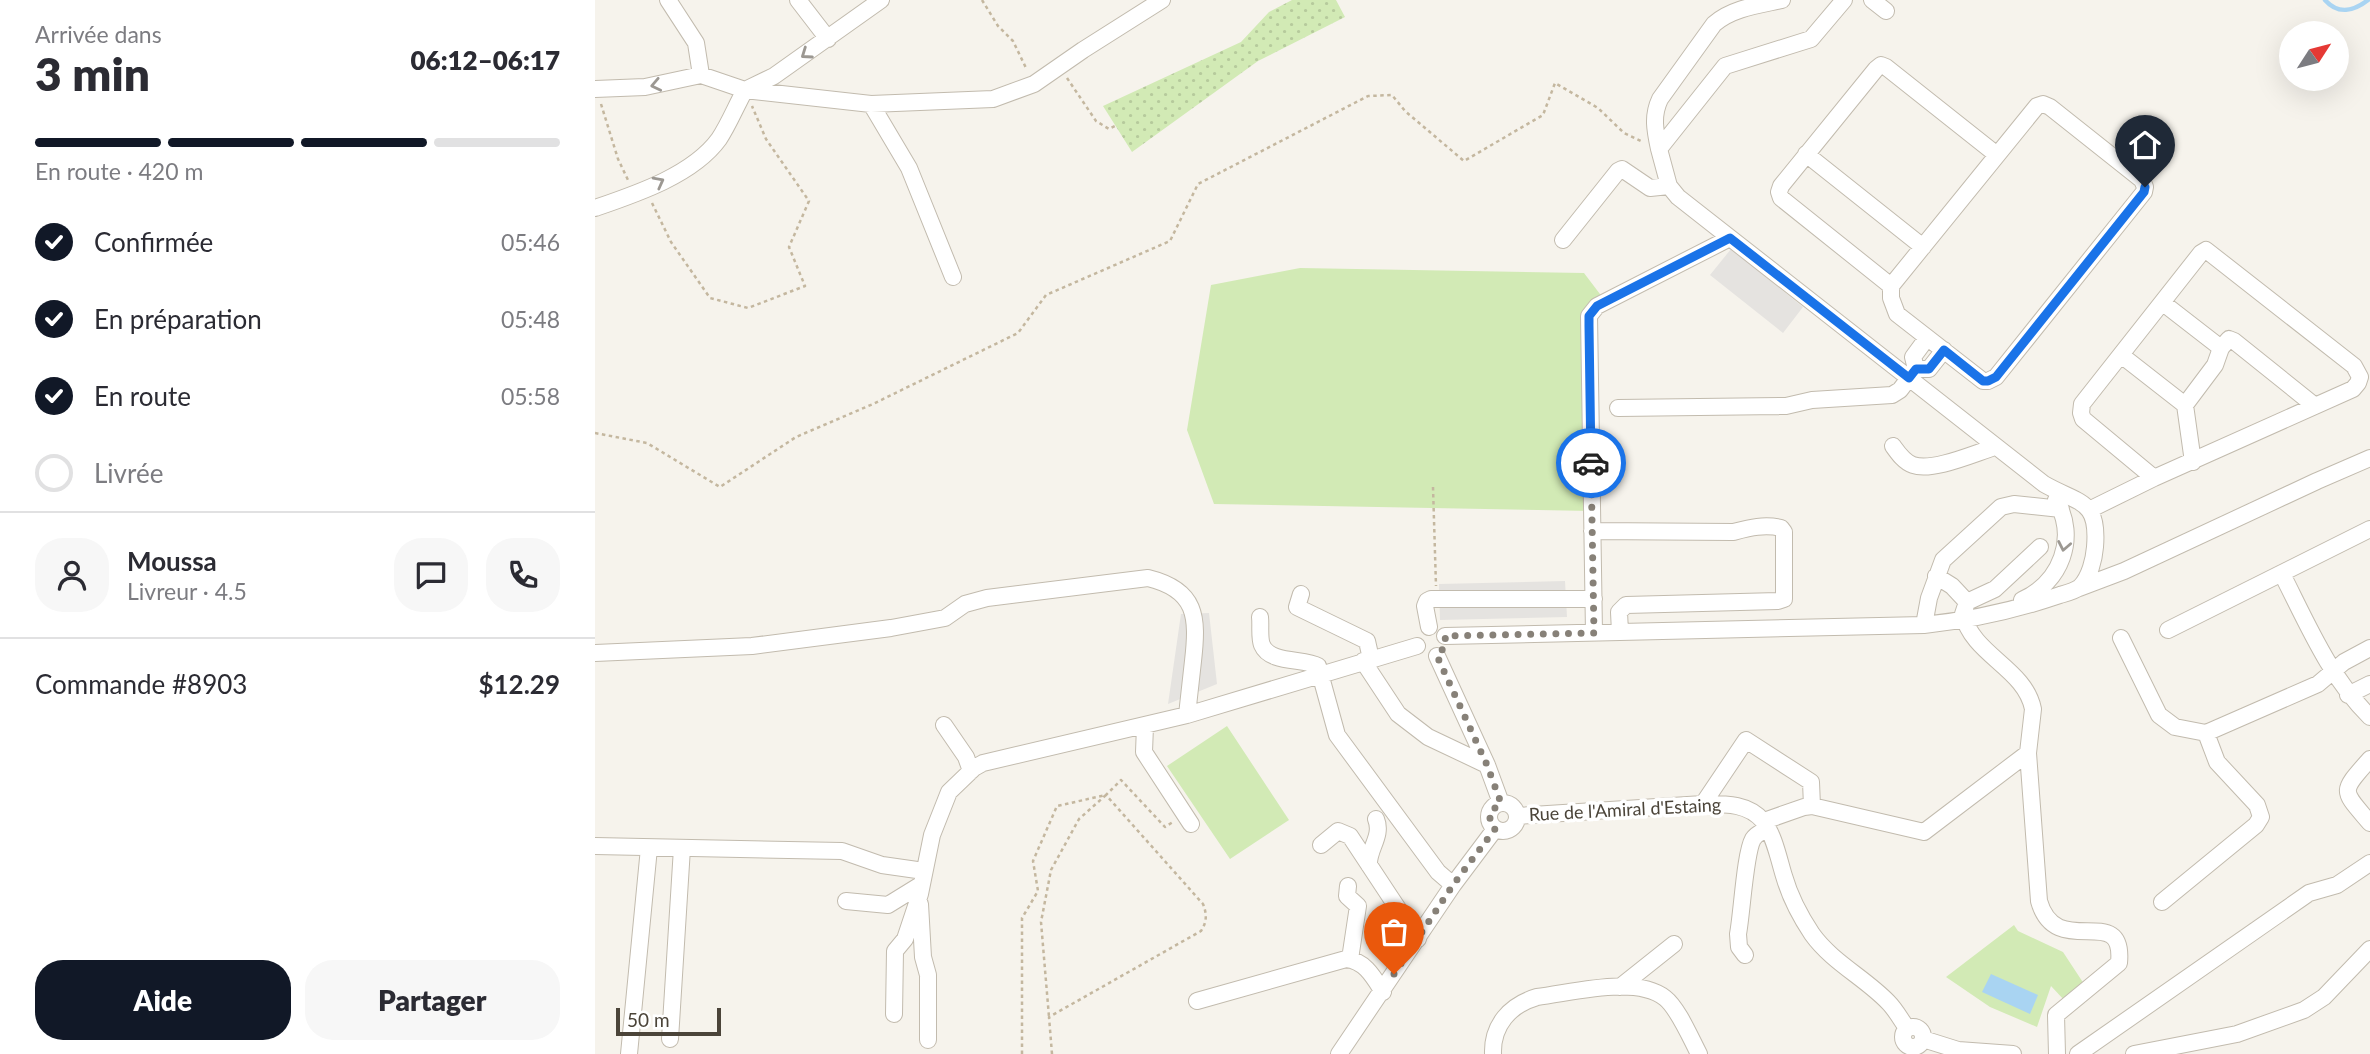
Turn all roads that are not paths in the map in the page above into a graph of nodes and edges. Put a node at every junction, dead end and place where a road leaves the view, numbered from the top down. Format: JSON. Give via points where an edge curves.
{"nodes":[{"id":1,"x":668,"y":0,"type":"edge"},
{"id":2,"x":798,"y":0,"type":"edge"},
{"id":3,"x":881,"y":0,"type":"edge"},
{"id":4,"x":1162,"y":0,"type":"edge"},
{"id":5,"x":1782,"y":0,"type":"edge"},
{"id":6,"x":1844,"y":0,"type":"edge"},
{"id":7,"x":1872,"y":0,"type":"edge"},
{"id":8,"x":1886,"y":11,"type":"dead end"},
{"id":9,"x":828,"y":39,"type":"junction"},
{"id":10,"x":701,"y":75,"type":"junction"},
{"id":11,"x":595,"y":89,"type":"edge"},
{"id":12,"x":745,"y":90,"type":"junction"},
{"id":13,"x":871,"y":104,"type":"junction"},
{"id":14,"x":1658,"y":149,"type":"junction"},
{"id":15,"x":1806,"y":154,"type":"junction"},
{"id":16,"x":1997,"y":155,"type":"junction"},
{"id":17,"x":1668,"y":186,"type":"junction"},
{"id":18,"x":595,"y":208,"type":"edge"},
{"id":19,"x":1730,"y":238,"type":"junction"},
{"id":20,"x":1563,"y":240,"type":"dead end"},
{"id":21,"x":1923,"y":247,"type":"junction"},
{"id":22,"x":953,"y":277,"type":"dead end"},
{"id":23,"x":1891,"y":286,"type":"junction"},
{"id":24,"x":2163,"y":303,"type":"junction"},
{"id":25,"x":1927,"y":338,"type":"junction"},
{"id":26,"x":2221,"y":348,"type":"junction"},
{"id":27,"x":1944,"y":350,"type":"junction"},
{"id":28,"x":2121,"y":355,"type":"junction"},
{"id":29,"x":1913,"y":374,"type":"junction"},
{"id":30,"x":2185,"y":405,"type":"junction"},
{"id":31,"x":2315,"y":406,"type":"junction"},
{"id":32,"x":1618,"y":408,"type":"dead end"},
{"id":33,"x":1892,"y":446,"type":"dead end"},
{"id":34,"x":1995,"y":447,"type":"junction"},
{"id":35,"x":2370,"y":458,"type":"edge"},
{"id":36,"x":2193,"y":462,"type":"junction"},
{"id":37,"x":2154,"y":478,"type":"junction"},
{"id":38,"x":2044,"y":484,"type":"junction"},
{"id":39,"x":2085,"y":506,"type":"junction"},
{"id":40,"x":2063,"y":513,"type":"junction"},
{"id":41,"x":2370,"y":529,"type":"edge"},
{"id":42,"x":1592,"y":531,"type":"junction"},
{"id":43,"x":2040,"y":547,"type":"dead end"},
{"id":44,"x":2093,"y":560,"type":"junction"},
{"id":45,"x":2123,"y":571,"type":"junction"},
{"id":46,"x":2282,"y":574,"type":"junction"},
{"id":47,"x":1936,"y":576,"type":"junction"},
{"id":48,"x":2050,"y":579,"type":"junction"},
{"id":49,"x":2074,"y":590,"type":"junction"},
{"id":50,"x":1301,"y":594,"type":"dead end"},
{"id":51,"x":1594,"y":599,"type":"junction"},
{"id":52,"x":1967,"y":602,"type":"junction"},
{"id":53,"x":1995,"y":612,"type":"junction"},
{"id":54,"x":1260,"y":617,"type":"dead end"},
{"id":55,"x":1965,"y":621,"type":"junction"},
{"id":56,"x":1924,"y":625,"type":"junction"},
{"id":57,"x":1429,"y":627,"type":"junction"},
{"id":58,"x":2168,"y":630,"type":"dead end"},
{"id":59,"x":1620,"y":632,"type":"junction"},
{"id":60,"x":1594,"y":633,"type":"junction"},
{"id":61,"x":1445,"y":636,"type":"junction"},
{"id":62,"x":2121,"y":638,"type":"dead end"},
{"id":63,"x":1417,"y":646,"type":"junction"},
{"id":64,"x":2370,"y":648,"type":"edge"},
{"id":65,"x":595,"y":653,"type":"edge"},
{"id":66,"x":1437,"y":656,"type":"junction"},
{"id":67,"x":1367,"y":660,"type":"junction"},
{"id":68,"x":2332,"y":670,"type":"junction"},
{"id":69,"x":1321,"y":675,"type":"junction"},
{"id":70,"x":2370,"y":684,"type":"edge"},
{"id":71,"x":2348,"y":695,"type":"junction"},
{"id":72,"x":1187,"y":715,"type":"junction"},
{"id":73,"x":2370,"y":717,"type":"edge"},
{"id":74,"x":944,"y":726,"type":"dead end"},
{"id":75,"x":1145,"y":726,"type":"junction"},
{"id":76,"x":2206,"y":733,"type":"junction"},
{"id":77,"x":2028,"y":753,"type":"junction"},
{"id":78,"x":2370,"y":759,"type":"edge"},
{"id":79,"x":1487,"y":765,"type":"junction"},
{"id":80,"x":971,"y":771,"type":"junction"},
{"id":81,"x":1501,"y":803,"type":"junction"},
{"id":82,"x":1703,"y":804,"type":"junction"},
{"id":83,"x":1812,"y":806,"type":"junction"},
{"id":84,"x":1517,"y":816,"type":"junction"},
{"id":85,"x":1187,"y":819,"type":"road end"},
{"id":86,"x":1376,"y":819,"type":"dead end"},
{"id":87,"x":2370,"y":823,"type":"edge"},
{"id":88,"x":1765,"y":825,"type":"junction"},
{"id":89,"x":1495,"y":829,"type":"junction"},
{"id":90,"x":1321,"y":845,"type":"dead end"},
{"id":91,"x":595,"y":846,"type":"edge"},
{"id":92,"x":649,"y":848,"type":"junction"},
{"id":93,"x":682,"y":848,"type":"junction"},
{"id":94,"x":2370,"y":863,"type":"edge"},
{"id":95,"x":1369,"y":865,"type":"junction"},
{"id":96,"x":922,"y":883,"type":"junction"},
{"id":97,"x":1453,"y":885,"type":"junction"},
{"id":98,"x":1348,"y":886,"type":"dead end"},
{"id":99,"x":846,"y":901,"type":"dead end"},
{"id":100,"x":2162,"y":902,"type":"dead end"},
{"id":101,"x":1418,"y":939,"type":"junction"},
{"id":102,"x":1674,"y":944,"type":"dead end"},
{"id":103,"x":2370,"y":949,"type":"edge"},
{"id":104,"x":1745,"y":955,"type":"dead end"},
{"id":105,"x":1350,"y":959,"type":"junction"},
{"id":106,"x":1620,"y":987,"type":"junction"},
{"id":107,"x":1383,"y":992,"type":"junction"},
{"id":108,"x":1197,"y":1001,"type":"dead end"},
{"id":109,"x":894,"y":1014,"type":"dead end"},
{"id":110,"x":670,"y":1039,"type":"dead end"},
{"id":111,"x":928,"y":1040,"type":"dead end"},
{"id":112,"x":1903,"y":1042,"type":"edge"},
{"id":113,"x":629,"y":1054,"type":"edge"},
{"id":114,"x":1339,"y":1054,"type":"edge"},
{"id":115,"x":1493,"y":1054,"type":"edge"},
{"id":116,"x":1699,"y":1054,"type":"edge"},
{"id":117,"x":2013,"y":1054,"type":"edge"},
{"id":118,"x":2057,"y":1054,"type":"edge"},
{"id":119,"x":2078,"y":1054,"type":"edge"},
{"id":120,"x":2134,"y":1054,"type":"edge"}],
"edges":[{"from":1,"to":10,"type":"street","via":[[696,43]]},
{"from":2,"to":9,"type":"street"},
{"from":3,"to":9,"type":"street"},
{"from":4,"to":13,"type":"street","via":[[1034,84],[993,99]]},
{"from":5,"to":14,"type":"street","via":[[1741,9],[1714,23],[1660,99],[1654,125]]},
{"from":6,"to":14,"type":"street","via":[[1811,39],[1725,66]]},
{"from":7,"to":8,"type":"street"},
{"from":9,"to":12,"type":"street","one_way":true,"via":[[775,76]]},
{"from":10,"to":11,"type":"street","one_way":true,"via":[[645,87]]},
{"from":10,"to":12,"type":"street"},
{"from":12,"to":13,"type":"street"},
{"from":18,"to":12,"type":"street","one_way":true,"via":[[644,191],[692,165],[718,140]]},
{"from":13,"to":22,"type":"street","via":[[909,168]]},
{"from":14,"to":17,"type":"street"},
{"from":15,"to":16,"type":"street","via":[[1881,65]]},
{"from":15,"to":21,"type":"street"},
{"from":15,"to":23,"type":"street","via":[[1781,186],[1781,198]]},
{"from":16,"to":21,"type":"street"},
{"from":16,"to":27,"type":"street","via":[[2043,104],[2142,180],[2144,192],[1996,377],[1983,381]]},
{"from":17,"to":19,"type":"street"},
{"from":17,"to":20,"type":"street","via":[[1650,188],[1622,169],[1618,171]]},
{"from":19,"to":29,"type":"street"},
{"from":19,"to":42,"type":"street","via":[[1597,306],[1589,316]]},
{"from":21,"to":23,"type":"street"},
{"from":23,"to":25,"type":"street","via":[[1897,314]]},
{"from":24,"to":26,"type":"street"},
{"from":24,"to":28,"type":"street"},
{"from":24,"to":31,"type":"street","via":[[2201,253],[2212,252],[2358,371],[2360,377],[2353,389]]},
{"from":25,"to":27,"type":"street"},
{"from":25,"to":29,"type":"street","via":[[1913,357]]},
{"from":26,"to":30,"type":"street","via":[[2215,365]]},
{"from":26,"to":31,"type":"street","via":[[2229,339],[2234,341]]},
{"from":27,"to":29,"type":"street","via":[[1929,369]]},
{"from":28,"to":30,"type":"street"},
{"from":28,"to":37,"type":"street","via":[[2082,404],[2081,413]]},
{"from":29,"to":32,"type":"street","via":[[1892,395],[1812,400],[1786,407]]},
{"from":29,"to":34,"type":"street"},
{"from":30,"to":36,"type":"street"},
{"from":31,"to":36,"type":"street"},
{"from":33,"to":34,"type":"street","via":[[1909,464],[1922,466]]},
{"from":34,"to":38,"type":"street"},
{"from":35,"to":45,"type":"street"},
{"from":36,"to":37,"type":"street"},
{"from":37,"to":39,"type":"street"},
{"from":38,"to":39,"type":"street"},
{"from":38,"to":40,"type":"street"},
{"from":39,"to":40,"type":"street","via":[[2075,501]]},
{"from":39,"to":44,"type":"street","via":[[2096,522]]},
{"from":40,"to":47,"type":"street","via":[[2014,504],[2001,508],[1943,560]]},
{"from":40,"to":48,"type":"street","one_way":true,"via":[[2063,556]]},
{"from":41,"to":46,"type":"street"},
{"from":42,"to":51,"type":"street"},
{"from":42,"to":59,"type":"street","via":[[1733,532],[1776,527],[1784,532],[1784,599],[1626,605],[1619,612]]},
{"from":43,"to":52,"type":"street","via":[[1994,589]]},
{"from":44,"to":45,"type":"street"},
{"from":44,"to":49,"type":"street"},
{"from":45,"to":49,"type":"street"},
{"from":46,"to":58,"type":"street"},
{"from":46,"to":68,"type":"street"},
{"from":47,"to":52,"type":"street"},
{"from":47,"to":56,"type":"street"},
{"from":48,"to":49,"type":"street","via":[[2054,590]]},
{"from":48,"to":53,"type":"street","via":[[2033,595]]},
{"from":49,"to":53,"type":"street","via":[[2038,604]]},
{"from":50,"to":67,"type":"street","via":[[1297,607],[1367,641]]},
{"from":51,"to":57,"type":"street","via":[[1427,601]]},
{"from":51,"to":60,"type":"street"},
{"from":52,"to":55,"type":"street"},
{"from":53,"to":55,"type":"street"},
{"from":54,"to":69,"type":"street","via":[[1262,645],[1267,651],[1311,662]]},
{"from":55,"to":56,"type":"street"},
{"from":55,"to":77,"type":"street","via":[[1980,643],[2027,690],[2033,709]]},
{"from":56,"to":59,"type":"street"},
{"from":57,"to":61,"type":"street"},
{"from":57,"to":63,"type":"street","via":[[1420,632]]},
{"from":59,"to":60,"type":"street"},
{"from":60,"to":61,"type":"street"},
{"from":61,"to":66,"type":"street","via":[[1446,645]]},
{"from":62,"to":76,"type":"street","via":[[2159,715],[2175,727]]},
{"from":63,"to":66,"type":"street","via":[[1423,654]]},
{"from":63,"to":67,"type":"street"},
{"from":64,"to":68,"type":"street"},
{"from":65,"to":72,"type":"street","via":[[812,639],[945,618],[965,604],[987,597],[1148,578],[1182,594],[1195,619]]},
{"from":66,"to":79,"type":"street"},
{"from":67,"to":69,"type":"street"},
{"from":67,"to":79,"type":"street","via":[[1394,709],[1413,726]]},
{"from":68,"to":71,"type":"street"},
{"from":68,"to":76,"type":"street","via":[[2318,684]]},
{"from":69,"to":72,"type":"street"},
{"from":69,"to":97,"type":"street","via":[[1337,735],[1438,872]]},
{"from":70,"to":71,"type":"street"},
{"from":71,"to":73,"type":"street"},
{"from":72,"to":75,"type":"street"},
{"from":74,"to":80,"type":"street"},
{"from":75,"to":80,"type":"street","via":[[983,763]]},
{"from":75,"to":85,"type":"street","via":[[1144,752]]},
{"from":76,"to":100,"type":"street","via":[[2217,762],[2257,805],[2261,817]]},
{"from":77,"to":83,"type":"street","via":[[1924,832]]},
{"from":77,"to":118,"type":"street","via":[[2042,914],[2065,930],[2109,932],[2120,949],[2119,963],[2056,1015]]},
{"from":78,"to":87,"type":"street","via":[[2346,790]]},
{"from":79,"to":81,"type":"street"},
{"from":80,"to":96,"type":"street","via":[[946,799],[932,835]]},
{"from":81,"to":84,"type":"street","via":[[1514,808]]},
{"from":81,"to":89,"type":"street","via":[[1490,812]]},
{"from":82,"to":83,"type":"street","via":[[1746,740],[1811,782]]},
{"from":82,"to":84,"type":"street","name":"Rue de l'Amiral d'Estaing"},
{"from":82,"to":88,"type":"street","name":"Rue de l'Amiral d'Estaing","via":[[1745,807]]},
{"from":83,"to":88,"type":"street"},
{"from":84,"to":89,"type":"street","via":[[1508,831]]},
{"from":86,"to":95,"type":"street","via":[[1379,833]]},
{"from":88,"to":104,"type":"street","via":[[1752,841],[1749,855],[1738,934]]},
{"from":88,"to":112,"type":"street","via":[[1796,909],[1825,949],[1888,1002]]},
{"from":89,"to":97,"type":"street"},
{"from":90,"to":95,"type":"street","via":[[1343,832]]},
{"from":91,"to":92,"type":"street"},
{"from":92,"to":93,"type":"street"},
{"from":92,"to":113,"type":"street"},
{"from":93,"to":96,"type":"street","via":[[842,851]]},
{"from":93,"to":110,"type":"street"},
{"from":94,"to":119,"type":"street","via":[[2337,885],[2309,893]]},
{"from":95,"to":101,"type":"street"},
{"from":96,"to":99,"type":"street","via":[[888,905]]},
{"from":96,"to":109,"type":"street","via":[[905,939],[895,951]]},
{"from":96,"to":111,"type":"street"},
{"from":97,"to":101,"type":"street"},
{"from":98,"to":105,"type":"street","via":[[1347,896],[1358,906]]},
{"from":101,"to":107,"type":"street"},
{"from":102,"to":106,"type":"street"},
{"from":103,"to":120,"type":"street","via":[[2324,997],[2304,1010],[2237,1034]]},
{"from":105,"to":107,"type":"street","via":[[1369,970]]},
{"from":105,"to":108,"type":"street"},
{"from":106,"to":115,"type":"street","via":[[1525,1001],[1497,1027]]},
{"from":106,"to":116,"type":"street","via":[[1643,987],[1664,997]]},
{"from":107,"to":114,"type":"street"},
{"from":112,"to":117,"type":"street","via":[[1917,1046],[1923,1039],[1958,1050]]}]}
